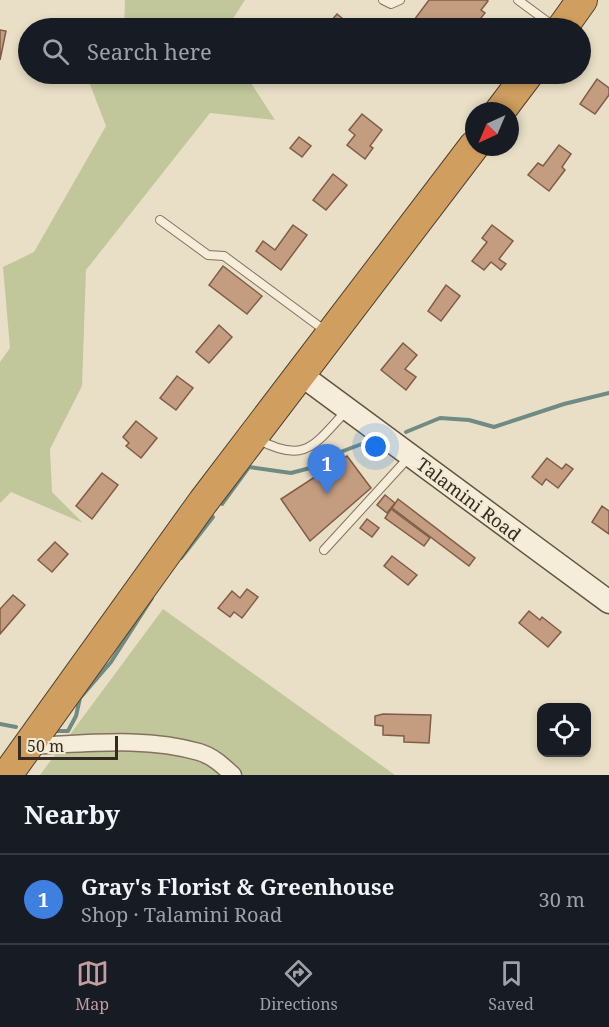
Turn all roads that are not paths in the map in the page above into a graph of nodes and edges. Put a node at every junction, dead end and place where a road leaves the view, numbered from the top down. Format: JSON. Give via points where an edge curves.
{"nodes":[{"id":1,"x":383,"y":0,"type":"edge"},
{"id":2,"x":400,"y":0,"type":"edge"},
{"id":3,"x":518,"y":0,"type":"edge"},
{"id":4,"x":582,"y":0,"type":"edge"},
{"id":5,"x":543,"y":18,"type":"edge"},
{"id":6,"x":569,"y":18,"type":"edge"},
{"id":7,"x":520,"y":84,"type":"edge"},
{"id":8,"x":507,"y":102,"type":"edge"},
{"id":9,"x":466,"y":156,"type":"edge"},
{"id":10,"x":160,"y":220,"type":"dead end"},
{"id":11,"x":330,"y":334,"type":"junction"},
{"id":12,"x":300,"y":374,"type":"junction"},
{"id":13,"x":348,"y":409,"type":"junction"},
{"id":14,"x":252,"y":437,"type":"junction"},
{"id":15,"x":410,"y":455,"type":"junction"},
{"id":16,"x":324,"y":550,"type":"dead end"},
{"id":17,"x":609,"y":603,"type":"edge"},
{"id":18,"x":29,"y":746,"type":"junction"},
{"id":19,"x":7,"y":775,"type":"edge"},
{"id":20,"x":233,"y":775,"type":"edge"}],
"edges":[{"from":1,"to":2,"type":"lane","via":[[391,4]]},
{"from":3,"to":5,"type":"lane"},
{"from":4,"to":6,"type":"highway"},
{"from":7,"to":8,"type":"highway"},
{"from":9,"to":11,"type":"highway"},
{"from":10,"to":11,"type":"lane","via":[[208,255],[224,256]]},
{"from":11,"to":12,"type":"highway"},
{"from":12,"to":13,"type":"street","name":"Talamini Road"},
{"from":12,"to":14,"type":"highway"},
{"from":13,"to":14,"type":"lane","via":[[325,434],[301,451],[283,452]]},
{"from":13,"to":15,"type":"street","name":"Talamini Road"},
{"from":14,"to":18,"type":"highway"},
{"from":15,"to":16,"type":"lane"},
{"from":15,"to":17,"type":"street","name":"Talamini Road"},
{"from":18,"to":19,"type":"highway"},
{"from":18,"to":20,"type":"street","via":[[147,742],[200,752]]}]}
